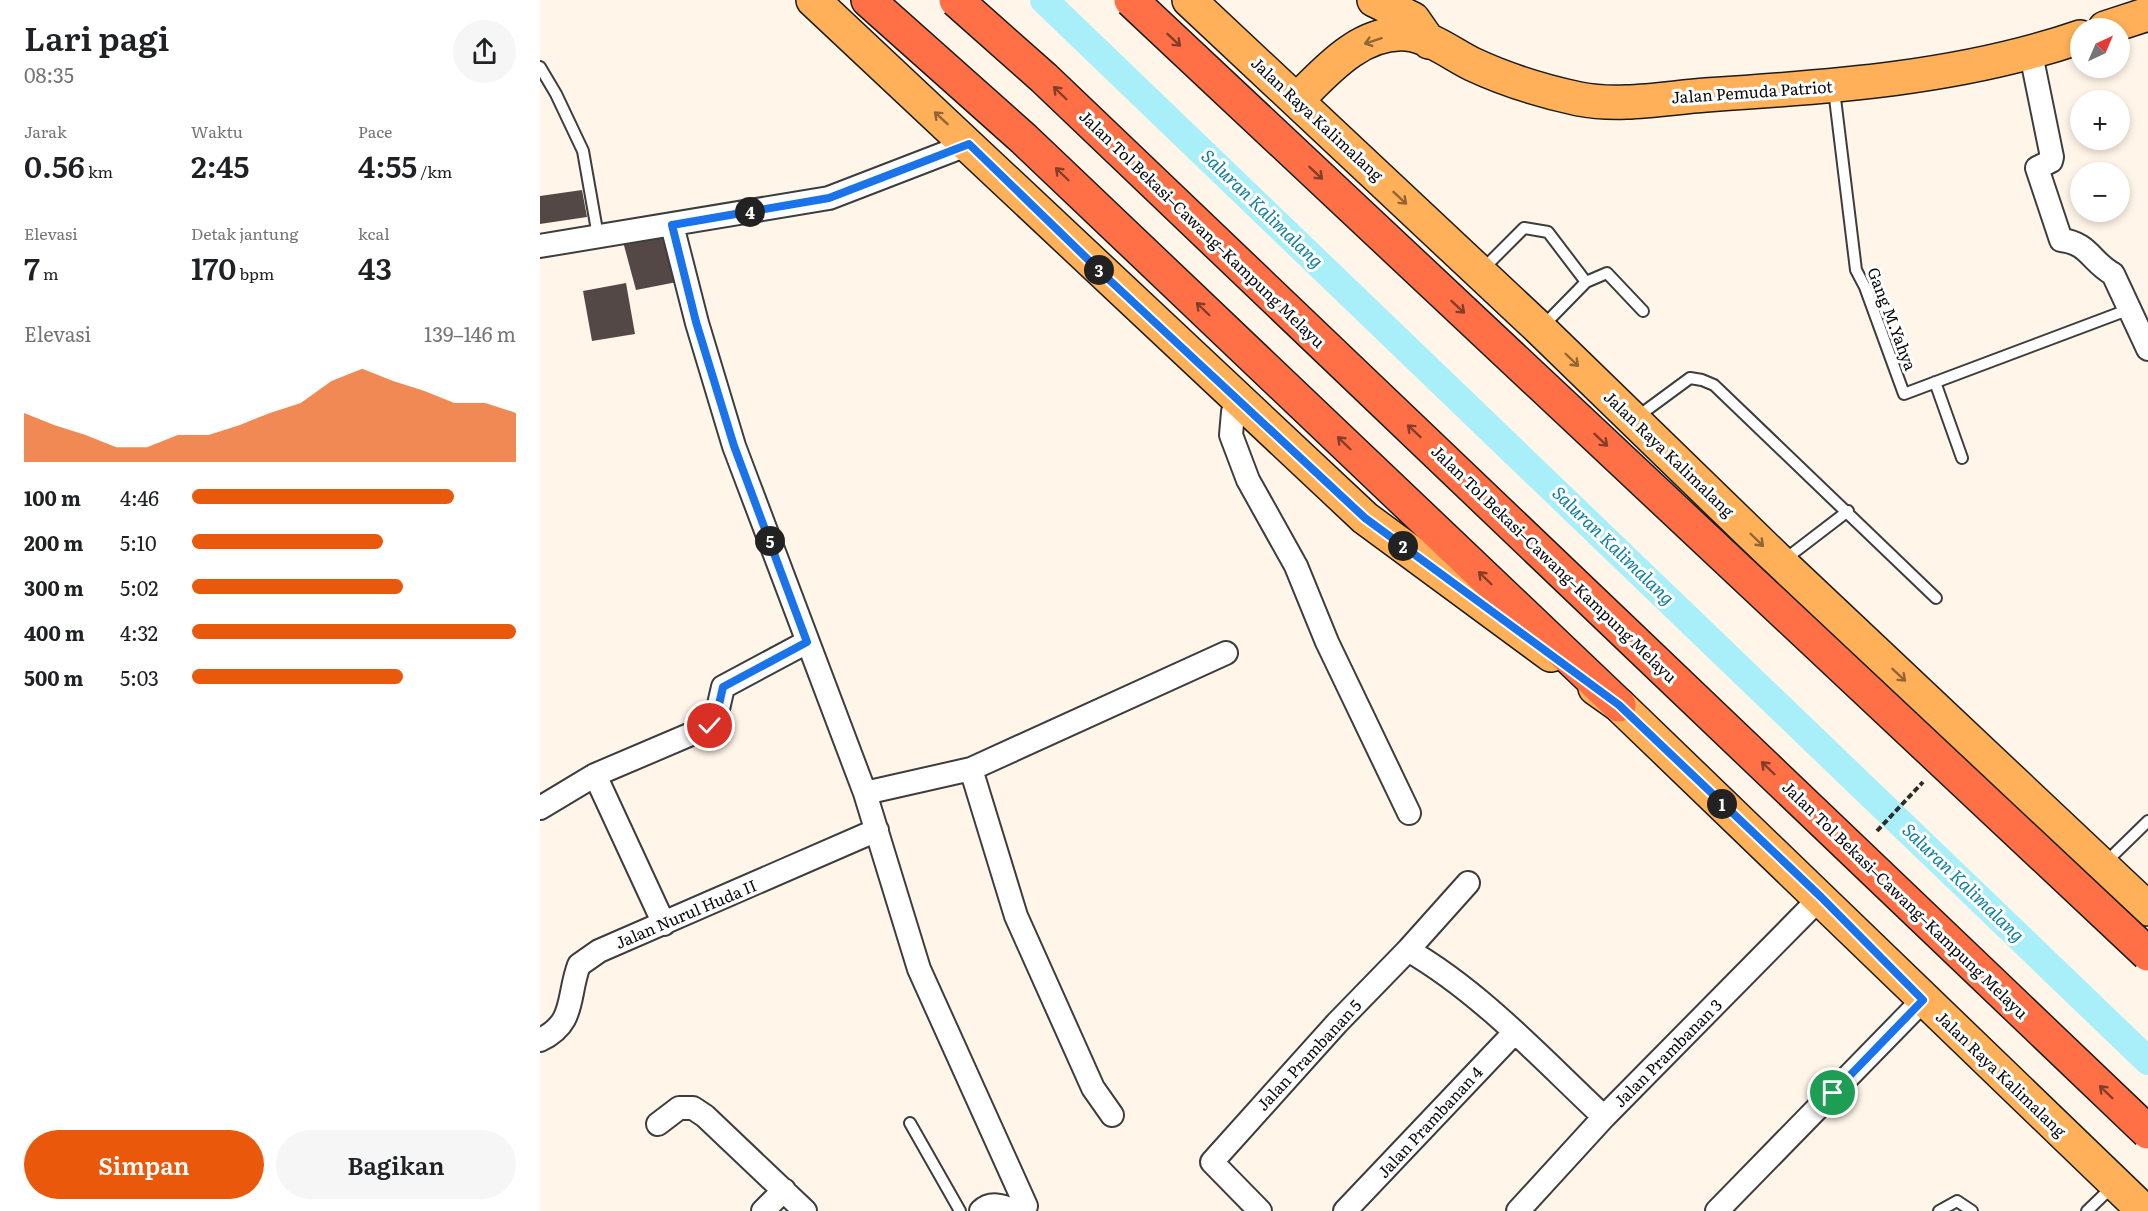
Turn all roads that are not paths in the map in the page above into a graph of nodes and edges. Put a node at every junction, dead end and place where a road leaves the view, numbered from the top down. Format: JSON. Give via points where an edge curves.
{"nodes":[{"id":1,"x":813,"y":0,"type":"edge"},
{"id":2,"x":868,"y":0,"type":"edge"},
{"id":3,"x":956,"y":0,"type":"edge"},
{"id":4,"x":1131,"y":0,"type":"edge"},
{"id":5,"x":1189,"y":0,"type":"edge"},
{"id":6,"x":1374,"y":0,"type":"edge"},
{"id":7,"x":2148,"y":14,"type":"edge"},
{"id":8,"x":2130,"y":20,"type":"edge"},
{"id":9,"x":1418,"y":24,"type":"edge"},
{"id":10,"x":2070,"y":40,"type":"edge"},
{"id":11,"x":2031,"y":54,"type":"junction"},
{"id":12,"x":540,"y":67,"type":"edge"},
{"id":13,"x":1833,"y":86,"type":"junction"},
{"id":14,"x":1297,"y":100,"type":"junction"},
{"id":15,"x":969,"y":144,"type":"junction"},
{"id":16,"x":672,"y":225,"type":"junction"},
{"id":17,"x":598,"y":237,"type":"junction"},
{"id":18,"x":540,"y":246,"type":"edge"},
{"id":19,"x":1479,"y":272,"type":"junction"},
{"id":20,"x":1586,"y":282,"type":"junction"},
{"id":21,"x":1642,"y":312,"type":"dead end"},
{"id":22,"x":2137,"y":313,"type":"edge"},
{"id":23,"x":1540,"y":329,"type":"junction"},
{"id":24,"x":2148,"y":349,"type":"edge"},
{"id":25,"x":1935,"y":382,"type":"junction"},
{"id":26,"x":1239,"y":399,"type":"junction"},
{"id":27,"x":1634,"y":419,"type":"junction"},
{"id":28,"x":1962,"y":458,"type":"dead end"},
{"id":29,"x":1848,"y":511,"type":"junction"},
{"id":30,"x":1781,"y":563,"type":"junction"},
{"id":31,"x":1936,"y":598,"type":"dead end"},
{"id":32,"x":807,"y":642,"type":"junction"},
{"id":33,"x":1226,"y":653,"type":"dead end"},
{"id":34,"x":1619,"y":705,"type":"junction"},
{"id":35,"x":971,"y":769,"type":"junction"},
{"id":36,"x":595,"y":775,"type":"junction"},
{"id":37,"x":865,"y":793,"type":"junction"},
{"id":38,"x":540,"y":808,"type":"edge"},
{"id":39,"x":1409,"y":813,"type":"dead end"},
{"id":40,"x":2148,"y":821,"type":"edge"},
{"id":41,"x":877,"y":830,"type":"junction"},
{"id":42,"x":2102,"y":866,"type":"junction"},
{"id":43,"x":1468,"y":883,"type":"dead end"},
{"id":44,"x":1821,"y":897,"type":"junction"},
{"id":45,"x":2148,"y":909,"type":"edge"},
{"id":46,"x":664,"y":924,"type":"junction"},
{"id":47,"x":1408,"y":950,"type":"junction"},
{"id":48,"x":2148,"y":954,"type":"edge"},
{"id":49,"x":1923,"y":1000,"type":"junction"},
{"id":50,"x":1515,"y":1032,"type":"junction"},
{"id":51,"x":540,"y":1040,"type":"edge"},
{"id":52,"x":1112,"y":1115,"type":"dead end"},
{"id":53,"x":1604,"y":1117,"type":"junction"},
{"id":54,"x":910,"y":1123,"type":"dead end"},
{"id":55,"x":658,"y":1124,"type":"dead end"},
{"id":56,"x":2148,"y":1132,"type":"edge"},
{"id":57,"x":784,"y":1190,"type":"junction"},
{"id":58,"x":2107,"y":1192,"type":"junction"},
{"id":59,"x":1020,"y":1208,"type":"edge"},
{"id":60,"x":983,"y":1209,"type":"edge"},
{"id":61,"x":763,"y":1211,"type":"edge"},
{"id":62,"x":805,"y":1211,"type":"edge"},
{"id":63,"x":960,"y":1211,"type":"edge"},
{"id":64,"x":1260,"y":1211,"type":"edge"},
{"id":65,"x":1345,"y":1211,"type":"edge"},
{"id":66,"x":1518,"y":1211,"type":"edge"},
{"id":67,"x":1717,"y":1211,"type":"edge"},
{"id":68,"x":1939,"y":1211,"type":"edge"},
{"id":69,"x":1972,"y":1211,"type":"edge"},
{"id":70,"x":2087,"y":1211,"type":"edge"},
{"id":71,"x":2144,"y":1211,"type":"edge"}],
"edges":[{"from":15,"to":1,"type":"main road","name":"Jalan Raya Kalimalang","one_way":true},
{"from":34,"to":2,"type":"highway","one_way":true,"via":[[1024,139]]},
{"from":56,"to":3,"type":"highway","name":"Jalan Tol Bekasi–Cawang–Kampung Melayu","one_way":true,"bridge":true,"via":[[1052,86]]},
{"from":4,"to":48,"type":"highway","one_way":true,"bridge":true},
{"from":5,"to":14,"type":"main road","name":"Jalan Raya Kalimalang"},
{"from":6,"to":9,"type":"main road","name":"Jalan Pemuda Patriot"},
{"from":7,"to":8,"type":"main road"},
{"from":9,"to":13,"type":"main road","name":"Jalan Pemuda Patriot","via":[[1507,78],[1582,99],[1634,101]]},
{"from":9,"to":14,"type":"main road","one_way":true,"via":[[1349,51]]},
{"from":10,"to":11,"type":"main road","name":"Jalan Pemuda Patriot"},
{"from":11,"to":13,"type":"main road","name":"Jalan Pemuda Patriot"},
{"from":11,"to":22,"type":"street","via":[[2052,157],[2037,168],[2061,240],[2083,246],[2101,268],[2113,274]]},
{"from":12,"to":17,"type":"lane","via":[[583,151]]},
{"from":13,"to":25,"type":"lane","name":"Gang M.Yahya","via":[[1856,270],[1866,287],[1904,394]]},
{"from":14,"to":19,"type":"main road","name":"Jalan Raya Kalimalang","one_way":true},
{"from":15,"to":16,"type":"street","via":[[829,198]]},
{"from":15,"to":26,"type":"main road","name":"Jalan Raya Kalimalang"},
{"from":16,"to":17,"type":"street"},
{"from":16,"to":32,"type":"street","via":[[696,322],[734,446]]},
{"from":17,"to":18,"type":"street"},
{"from":19,"to":20,"type":"lane","via":[[1524,228],[1548,232]]},
{"from":19,"to":23,"type":"main road","name":"Jalan Raya Kalimalang"},
{"from":20,"to":21,"type":"lane","via":[[1607,273]]},
{"from":20,"to":23,"type":"lane"},
{"from":22,"to":24,"type":"street"},
{"from":22,"to":25,"type":"lane","name":"Gang M.Yahya"},
{"from":23,"to":27,"type":"main road","name":"Jalan Raya Kalimalang","one_way":true},
{"from":25,"to":28,"type":"lane"},
{"from":26,"to":34,"type":"main road","name":"Jalan Raya Kalimalang","via":[[1365,518]]},
{"from":26,"to":39,"type":"street","via":[[1233,412],[1231,435],[1248,480],[1296,566],[1327,642]]},
{"from":27,"to":29,"type":"lane","via":[[1690,378],[1714,385]]},
{"from":27,"to":30,"type":"main road","name":"Jalan Raya Kalimalang","one_way":true},
{"from":29,"to":30,"type":"lane"},
{"from":29,"to":31,"type":"lane"},
{"from":30,"to":42,"type":"main road","name":"Jalan Raya Kalimalang","one_way":true},
{"from":32,"to":36,"type":"street","via":[[723,687],[715,722],[710,726]]},
{"from":32,"to":37,"type":"street"},
{"from":33,"to":35,"type":"street"},
{"from":34,"to":44,"type":"main road","name":"Jalan Raya Kalimalang"},
{"from":35,"to":37,"type":"street"},
{"from":35,"to":52,"type":"street","via":[[1016,915],[1093,1088]]},
{"from":36,"to":38,"type":"street"},
{"from":36,"to":46,"type":"street"},
{"from":37,"to":41,"type":"street"},
{"from":40,"to":42,"type":"lane"},
{"from":41,"to":46,"type":"street","name":"Jalan Nurul Huda II"},
{"from":41,"to":59,"type":"street","via":[[919,969]]},
{"from":42,"to":45,"type":"main road","name":"Jalan Raya Kalimalang"},
{"from":43,"to":47,"type":"street","name":"Jalan Prambanan 5"},
{"from":44,"to":49,"type":"main road","name":"Jalan Raya Kalimalang"},
{"from":44,"to":53,"type":"street","name":"Jalan Prambanan 3"},
{"from":46,"to":51,"type":"street","name":"Jalan Nurul Huda II","via":[[599,951],[579,965],[567,1014],[553,1034]]},
{"from":47,"to":50,"type":"street","via":[[1440,970]]},
{"from":47,"to":64,"type":"street","name":"Jalan Prambanan 5","via":[[1212,1162]]},
{"from":49,"to":58,"type":"main road","name":"Jalan Raya Kalimalang"},
{"from":49,"to":67,"type":"street"},
{"from":50,"to":53,"type":"street"},
{"from":50,"to":65,"type":"street","name":"Jalan Prambanan 4"},
{"from":53,"to":66,"type":"street","name":"Jalan Prambanan 3"},
{"from":54,"to":63,"type":"lane"},
{"from":55,"to":57,"type":"street","via":[[679,1108],[693,1108]]},
{"from":57,"to":61,"type":"street"},
{"from":57,"to":62,"type":"street"},
{"from":58,"to":70,"type":"lane"},
{"from":58,"to":71,"type":"main road","name":"Jalan Raya Kalimalang"},
{"from":59,"to":60,"type":"street","via":[[1003,1205]]},
{"from":68,"to":69,"type":"lane","via":[[1957,1201]]}]}
